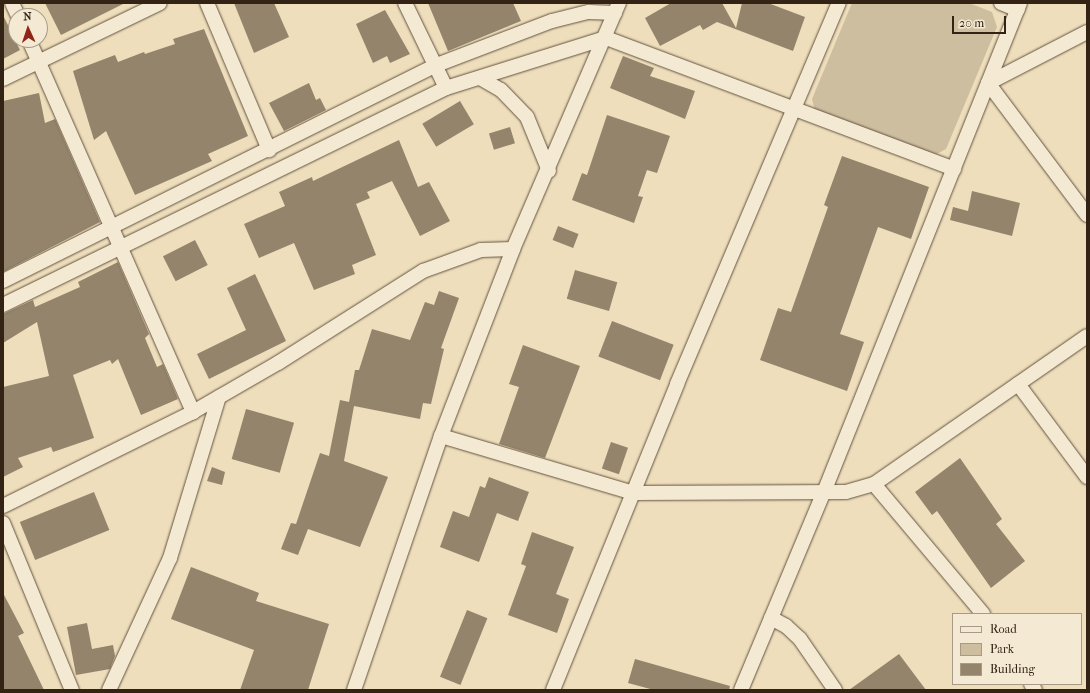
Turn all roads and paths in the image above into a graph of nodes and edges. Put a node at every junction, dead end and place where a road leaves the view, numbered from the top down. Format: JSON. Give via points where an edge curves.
{"nodes":[{"id":1,"x":160,"y":3,"type":"edge"},
{"id":2,"x":207,"y":3,"type":"edge"},
{"id":3,"x":405,"y":3,"type":"edge"},
{"id":4,"x":839,"y":3,"type":"edge"},
{"id":5,"x":1000,"y":3,"type":"edge"},
{"id":6,"x":1019,"y":6,"type":"edge"},
{"id":7,"x":617,"y":8,"type":"edge"},
{"id":8,"x":1087,"y":32,"type":"edge"},
{"id":9,"x":606,"y":38,"type":"junction"},
{"id":10,"x":33,"y":48,"type":"edge"},
{"id":11,"x":40,"y":62,"type":"junction"},
{"id":12,"x":434,"y":66,"type":"junction"},
{"id":13,"x":480,"y":78,"type":"junction"},
{"id":14,"x":3,"y":79,"type":"edge"},
{"id":15,"x":988,"y":83,"type":"junction"},
{"id":16,"x":446,"y":88,"type":"junction"},
{"id":17,"x":794,"y":110,"type":"junction"},
{"id":18,"x":269,"y":150,"type":"junction"},
{"id":19,"x":954,"y":168,"type":"junction"},
{"id":20,"x":548,"y":171,"type":"junction"},
{"id":21,"x":1087,"y":215,"type":"edge"},
{"id":22,"x":113,"y":228,"type":"junction"},
{"id":23,"x":121,"y":246,"type":"junction"},
{"id":24,"x":513,"y":249,"type":"junction"},
{"id":25,"x":3,"y":281,"type":"edge"},
{"id":26,"x":3,"y":305,"type":"edge"},
{"id":27,"x":1087,"y":336,"type":"edge"},
{"id":28,"x":1018,"y":384,"type":"junction"},
{"id":29,"x":219,"y":397,"type":"junction"},
{"id":30,"x":193,"y":412,"type":"junction"},
{"id":31,"x":441,"y":436,"type":"junction"},
{"id":32,"x":1087,"y":477,"type":"edge"},
{"id":33,"x":874,"y":484,"type":"junction"},
{"id":34,"x":824,"y":492,"type":"junction"},
{"id":35,"x":633,"y":493,"type":"junction"},
{"id":36,"x":3,"y":506,"type":"edge"},
{"id":37,"x":3,"y":523,"type":"edge"},
{"id":38,"x":982,"y":613,"type":"edge"},
{"id":39,"x":771,"y":618,"type":"junction"},
{"id":40,"x":72,"y":690,"type":"edge"},
{"id":41,"x":109,"y":690,"type":"edge"},
{"id":42,"x":354,"y":690,"type":"edge"},
{"id":43,"x":554,"y":690,"type":"edge"},
{"id":44,"x":741,"y":690,"type":"edge"},
{"id":45,"x":835,"y":690,"type":"edge"}],
"edges":[{"from":1,"to":11,"type":"street"},
{"from":2,"to":18,"type":"street"},
{"from":3,"to":12,"type":"street"},
{"from":4,"to":17,"type":"street"},
{"from":5,"to":6,"type":"street"},
{"from":6,"to":15,"type":"street"},
{"from":7,"to":9,"type":"street"},
{"from":7,"to":12,"type":"street","via":[[552,21]]},
{"from":8,"to":15,"type":"street"},
{"from":9,"to":13,"type":"street"},
{"from":9,"to":17,"type":"street"},
{"from":9,"to":20,"type":"street"},
{"from":10,"to":11,"type":"street"},
{"from":11,"to":14,"type":"street"},
{"from":11,"to":22,"type":"street"},
{"from":12,"to":16,"type":"street"},
{"from":12,"to":18,"type":"street"},
{"from":13,"to":16,"type":"street"},
{"from":13,"to":20,"type":"street","via":[[501,90],[527,117]]},
{"from":15,"to":19,"type":"street"},
{"from":15,"to":21,"type":"street"},
{"from":16,"to":23,"type":"street"},
{"from":17,"to":19,"type":"street"},
{"from":17,"to":35,"type":"street"},
{"from":18,"to":22,"type":"street"},
{"from":19,"to":34,"type":"street"},
{"from":20,"to":24,"type":"street"},
{"from":22,"to":23,"type":"street"},
{"from":22,"to":25,"type":"street"},
{"from":23,"to":26,"type":"street"},
{"from":23,"to":30,"type":"street"},
{"from":24,"to":29,"type":"street","via":[[481,250],[423,271]]},
{"from":24,"to":31,"type":"street"},
{"from":27,"to":28,"type":"street"},
{"from":28,"to":32,"type":"street"},
{"from":28,"to":33,"type":"street"},
{"from":29,"to":30,"type":"street"},
{"from":29,"to":41,"type":"street","via":[[170,558]]},
{"from":30,"to":36,"type":"street"},
{"from":31,"to":35,"type":"street"},
{"from":31,"to":42,"type":"street"},
{"from":33,"to":34,"type":"street","via":[[846,492]]},
{"from":33,"to":38,"type":"street"},
{"from":34,"to":35,"type":"street"},
{"from":34,"to":39,"type":"street"},
{"from":35,"to":43,"type":"street"},
{"from":37,"to":40,"type":"street"},
{"from":39,"to":44,"type":"street"},
{"from":39,"to":45,"type":"street","via":[[786,626],[800,639]]}]}
